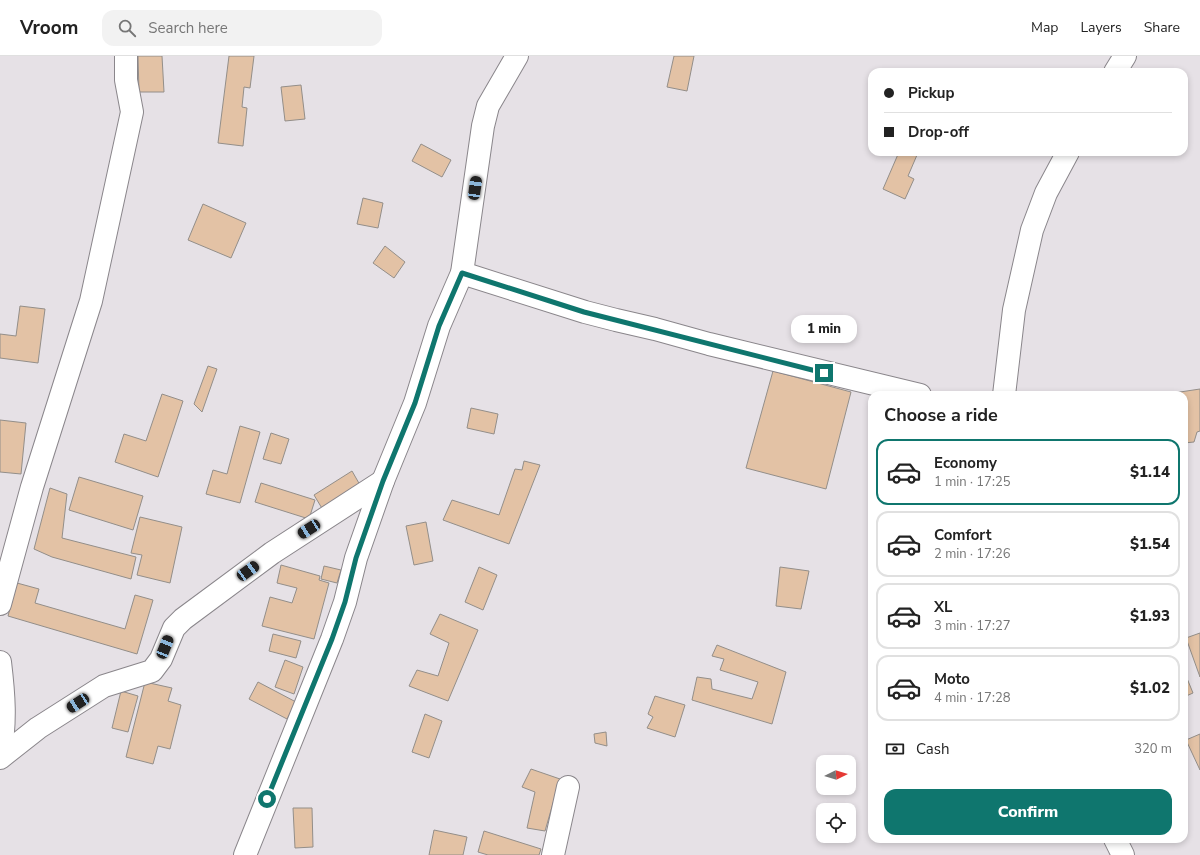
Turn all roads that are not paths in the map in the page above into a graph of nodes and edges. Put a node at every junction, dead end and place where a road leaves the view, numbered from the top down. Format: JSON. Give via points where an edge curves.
{"nodes":[{"id":1,"x":126,"y":56,"type":"edge"},
{"id":2,"x":517,"y":56,"type":"edge"},
{"id":3,"x":1125,"y":56,"type":"edge"},
{"id":4,"x":1118,"y":68,"type":"edge"},
{"id":5,"x":1066,"y":156,"type":"edge"},
{"id":6,"x":462,"y":273,"type":"junction"},
{"id":7,"x":903,"y":391,"type":"edge"},
{"id":8,"x":1004,"y":391,"type":"edge"},
{"id":9,"x":383,"y":481,"type":"junction"},
{"id":10,"x":0,"y":604,"type":"edge"},
{"id":11,"x":0,"y":669,"type":"edge"},
{"id":12,"x":0,"y":757,"type":"edge"},
{"id":13,"x":568,"y":787,"type":"dead end"},
{"id":14,"x":1117,"y":843,"type":"edge"},
{"id":15,"x":245,"y":855,"type":"edge"},
{"id":16,"x":553,"y":855,"type":"edge"},
{"id":17,"x":1123,"y":855,"type":"edge"}],
"edges":[{"from":1,"to":10,"type":"street","via":[[126,80],[132,112],[91,301],[32,487]]},
{"from":2,"to":6,"type":"street","via":[[488,106]]},
{"from":3,"to":4,"type":"street"},
{"from":5,"to":8,"type":"street","via":[[1046,193],[1032,230],[1014,310]]},
{"from":6,"to":7,"type":"street","via":[[609,319]]},
{"from":6,"to":9,"type":"street","via":[[439,326],[415,403]]},
{"from":9,"to":12,"type":"street","via":[[272,553],[183,619],[174,628],[161,658],[152,671],[104,686],[38,728]]},
{"from":9,"to":15,"type":"street","via":[[356,558],[332,639]]},
{"from":11,"to":12,"type":"street","via":[[4,725]]},
{"from":13,"to":16,"type":"street"},
{"from":14,"to":17,"type":"street"}]}
